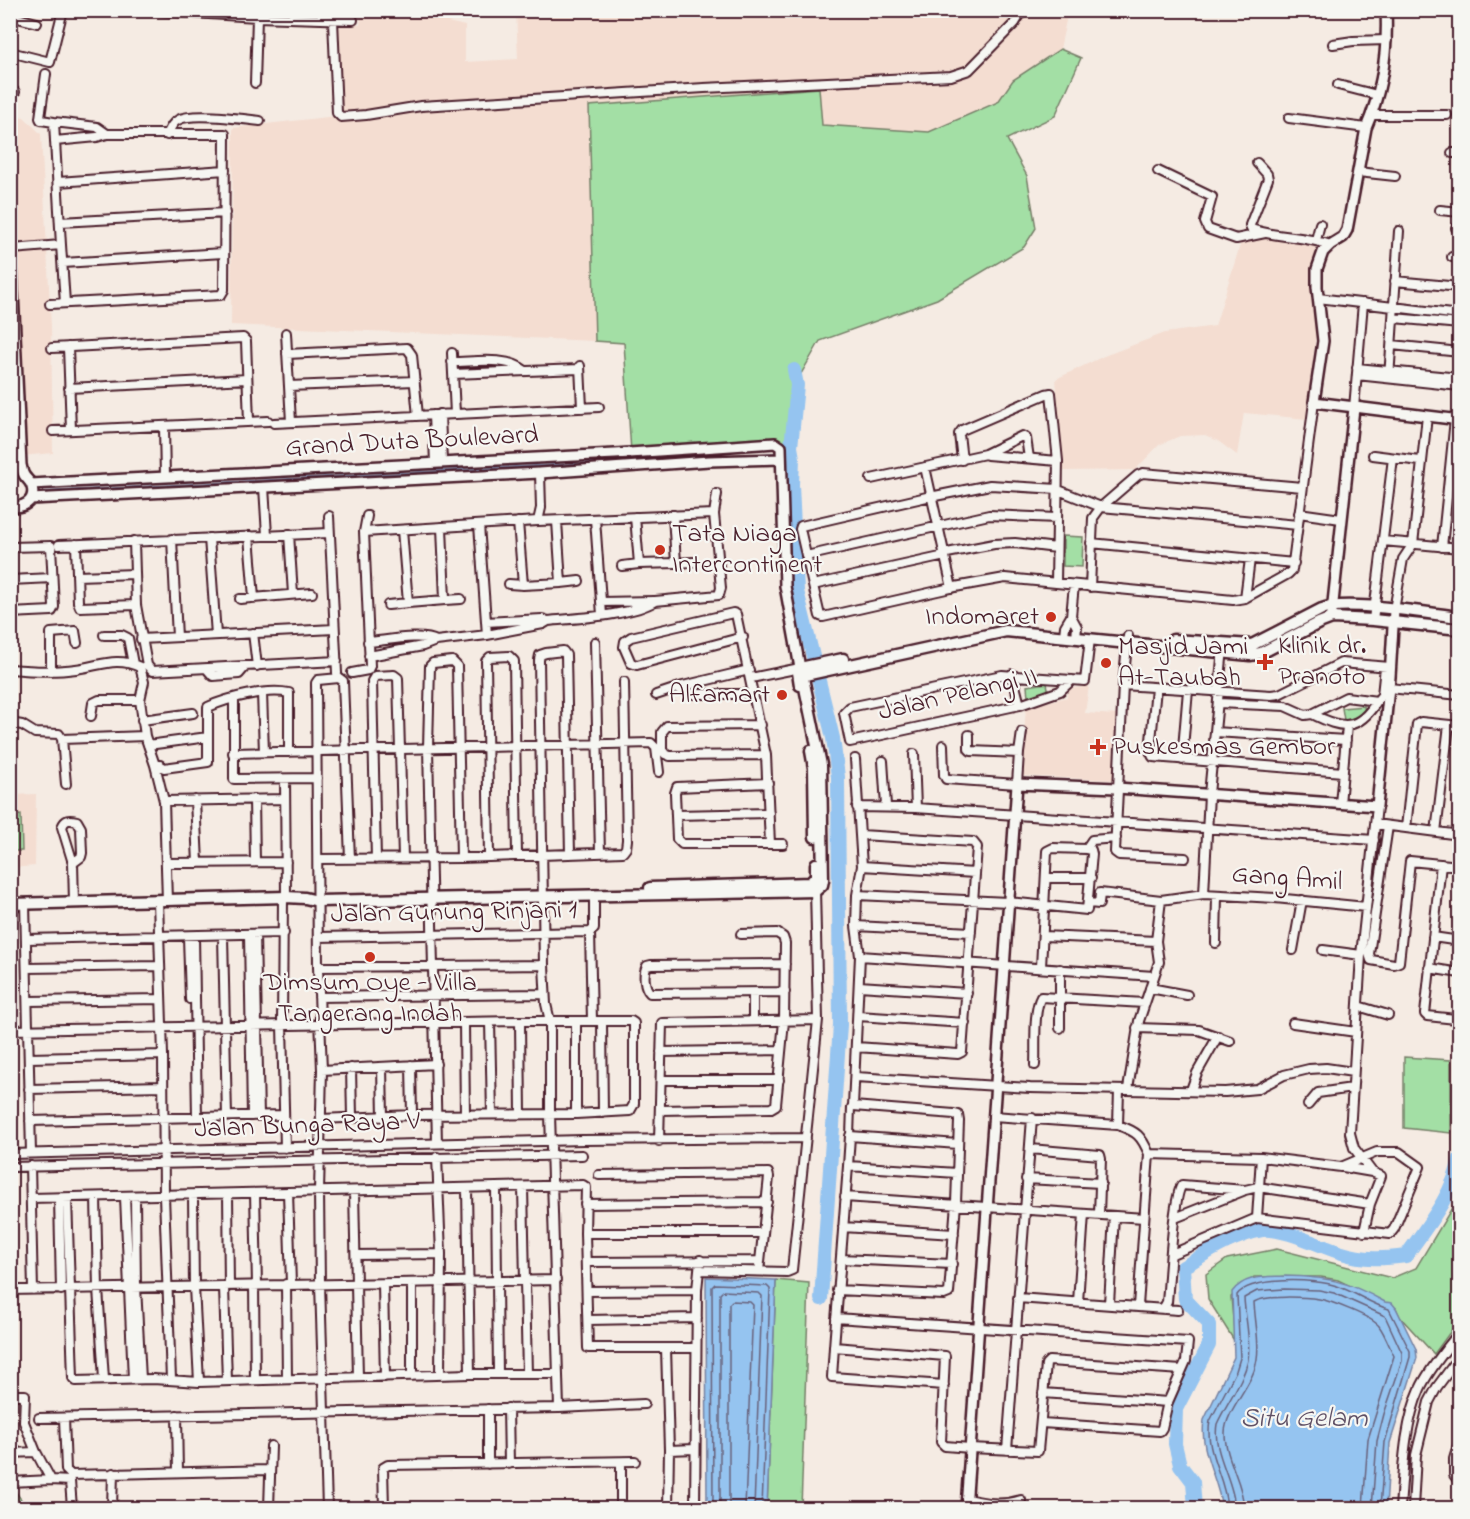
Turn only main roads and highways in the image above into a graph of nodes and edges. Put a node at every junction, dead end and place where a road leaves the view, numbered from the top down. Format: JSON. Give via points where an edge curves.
{"nodes":[{"id":1,"x":1460,"y":617,"type":"edge"},
{"id":2,"x":1460,"y":629,"type":"edge"},
{"id":3,"x":1070,"y":634,"type":"junction"},
{"id":4,"x":1128,"y":639,"type":"junction"},
{"id":5,"x":1223,"y":648,"type":"junction"},
{"id":6,"x":814,"y":886,"type":"junction"},
{"id":7,"x":543,"y":893,"type":"junction"},
{"id":8,"x":10,"y":904,"type":"edge"}],
"edges":[{"from":1,"to":5,"type":"main road","via":[[1332,605],[1256,644]]},
{"from":2,"to":5,"type":"main road","via":[[1332,618],[1261,653],[1250,655]]},
{"from":3,"to":4,"type":"main road"},
{"from":3,"to":4,"type":"main road","via":[[1090,639]]},
{"from":3,"to":6,"type":"main road","via":[[999,632],[798,674],[814,768]]},
{"from":4,"to":5,"type":"main road"},
{"from":6,"to":7,"type":"main road","via":[[594,896]]},
{"from":6,"to":7,"type":"main road"},
{"from":7,"to":8,"type":"main road"}]}
